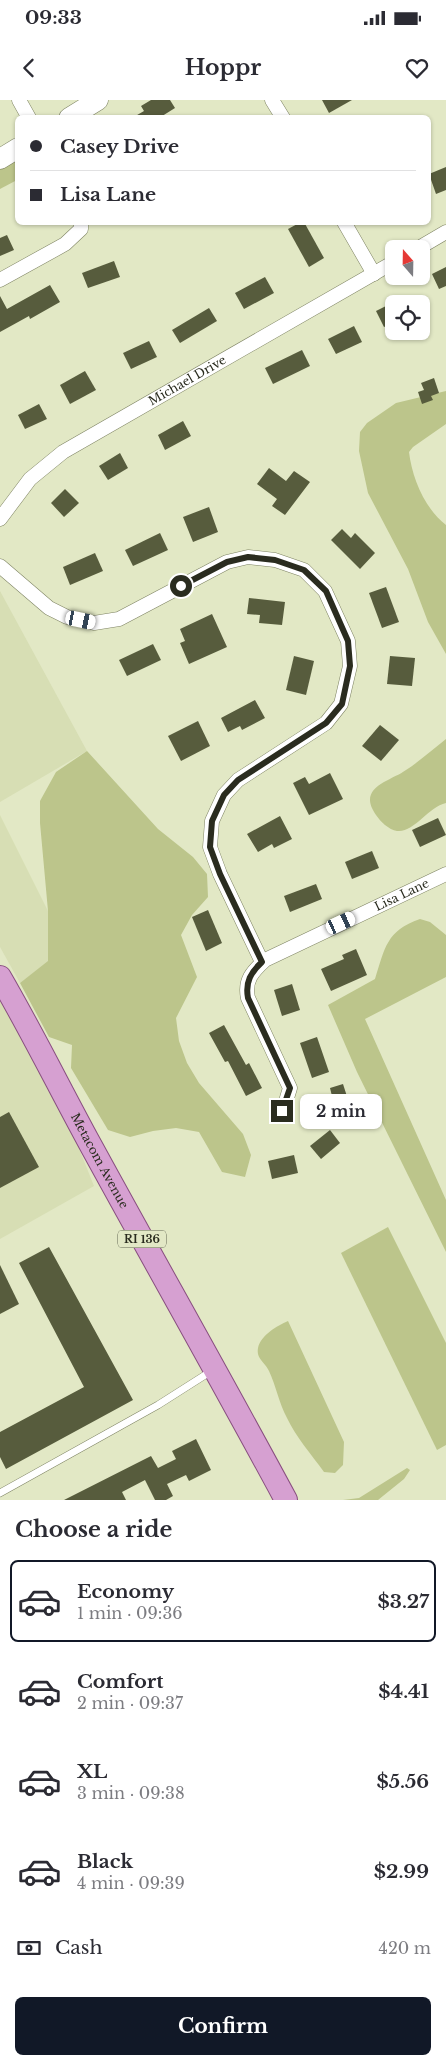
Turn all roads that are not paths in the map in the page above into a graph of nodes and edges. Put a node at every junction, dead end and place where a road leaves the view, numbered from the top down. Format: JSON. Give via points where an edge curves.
{"nodes":[{"id":1,"x":19,"y":100,"type":"edge"},
{"id":2,"x":98,"y":100,"type":"edge"},
{"id":3,"x":272,"y":100,"type":"edge"},
{"id":4,"x":27,"y":115,"type":"edge"},
{"id":5,"x":74,"y":115,"type":"edge"},
{"id":6,"x":281,"y":115,"type":"edge"},
{"id":7,"x":15,"y":150,"type":"edge"},
{"id":8,"x":0,"y":159,"type":"edge"},
{"id":9,"x":81,"y":225,"type":"edge"},
{"id":10,"x":346,"y":225,"type":"edge"},
{"id":11,"x":446,"y":232,"type":"edge"},
{"id":12,"x":430,"y":241,"type":"edge"},
{"id":13,"x":385,"y":267,"type":"edge"},
{"id":14,"x":374,"y":274,"type":"junction"},
{"id":15,"x":0,"y":280,"type":"edge"},
{"id":16,"x":0,"y":519,"type":"edge"},
{"id":17,"x":0,"y":566,"type":"edge"},
{"id":18,"x":446,"y":874,"type":"edge"},
{"id":19,"x":262,"y":962,"type":"junction"},
{"id":20,"x":0,"y":977,"type":"edge"},
{"id":21,"x":282,"y":1111,"type":"dead end"},
{"id":22,"x":215,"y":1368,"type":"junction"},
{"id":23,"x":0,"y":1493,"type":"edge"},
{"id":24,"x":286,"y":1500,"type":"edge"}],
"edges":[{"from":1,"to":4,"type":"street"},
{"from":2,"to":5,"type":"street"},
{"from":3,"to":6,"type":"street"},
{"from":7,"to":8,"type":"street"},
{"from":9,"to":15,"type":"street","via":[[66,244]]},
{"from":10,"to":14,"type":"street"},
{"from":11,"to":12,"type":"street"},
{"from":13,"to":14,"type":"street","name":"Michael Drive"},
{"from":14,"to":16,"type":"street","name":"Michael Drive","via":[[63,452],[30,479]]},
{"from":17,"to":19,"type":"street","via":[[49,608],[67,617],[94,623],[119,619],[227,562],[248,557],[275,560],[304,570],[326,591],[348,641],[350,666],[342,704],[326,723],[238,780],[224,795],[212,821],[210,847]]},
{"from":18,"to":19,"type":"street","name":"Lisa Lane"},
{"from":19,"to":21,"type":"street","via":[[252,972],[246,988],[290,1088]]},
{"from":20,"to":22,"type":"main road","name":"Metacom Avenue","number":"RI 136"},
{"from":22,"to":23,"type":"lane","via":[[158,1405]]},
{"from":22,"to":24,"type":"main road","name":"Metacom Avenue","number":"RI 136"}]}
